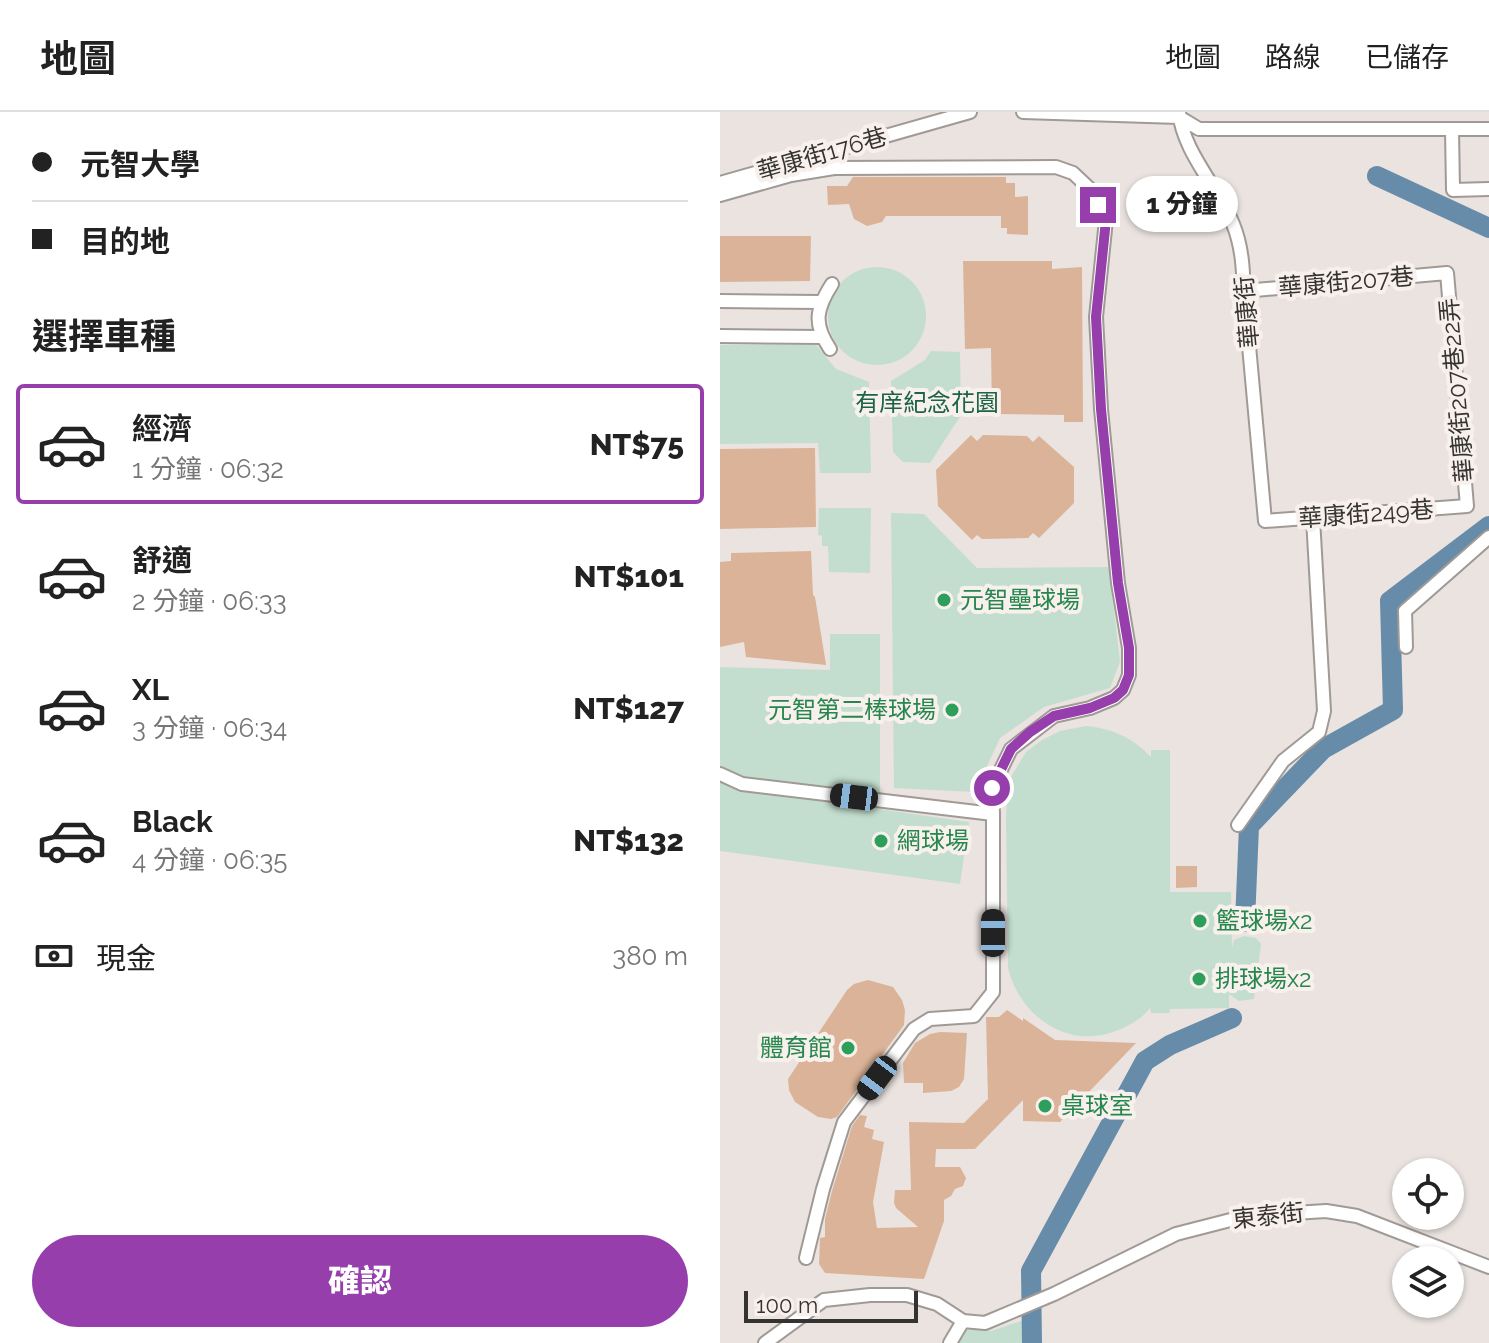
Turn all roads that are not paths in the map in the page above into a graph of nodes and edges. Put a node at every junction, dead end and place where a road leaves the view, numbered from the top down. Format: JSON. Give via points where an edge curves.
{"nodes":[{"id":1,"x":970,"y":112,"type":"edge"},
{"id":2,"x":1023,"y":112,"type":"edge"},
{"id":3,"x":1179,"y":114,"type":"edge"},
{"id":4,"x":1489,"y":129,"type":"edge"},
{"id":5,"x":1452,"y":130,"type":"junction"},
{"id":6,"x":720,"y":183,"type":"edge"},
{"id":7,"x":1489,"y":189,"type":"edge"},
{"id":8,"x":720,"y":195,"type":"edge"},
{"id":9,"x":1447,"y":273,"type":"joint"},
{"id":10,"x":832,"y":284,"type":"dead end"},
{"id":11,"x":1244,"y":291,"type":"junction"},
{"id":12,"x":720,"y":301,"type":"edge"},
{"id":13,"x":821,"y":302,"type":"junction"},
{"id":14,"x":720,"y":336,"type":"edge"},
{"id":15,"x":822,"y":337,"type":"junction"},
{"id":16,"x":830,"y":349,"type":"dead end"},
{"id":17,"x":1467,"y":506,"type":"joint"},
{"id":18,"x":1313,"y":518,"type":"junction"},
{"id":19,"x":1265,"y":521,"type":"joint"},
{"id":20,"x":1489,"y":537,"type":"edge"},
{"id":21,"x":1406,"y":647,"type":"dead end"},
{"id":22,"x":720,"y":774,"type":"edge"},
{"id":23,"x":993,"y":814,"type":"junction"},
{"id":24,"x":1238,"y":825,"type":"dead end"},
{"id":25,"x":806,"y":1258,"type":"dead end"},
{"id":26,"x":1489,"y":1267,"type":"edge"},
{"id":27,"x":963,"y":1321,"type":"junction"},
{"id":28,"x":765,"y":1343,"type":"edge"},
{"id":29,"x":950,"y":1343,"type":"edge"}],
"edges":[{"from":1,"to":6,"type":"street","name":"華康街176巷"},
{"from":2,"to":3,"type":"street"},
{"from":3,"to":5,"type":"street","via":[[1199,129]]},
{"from":3,"to":11,"type":"street","name":"華康街","via":[[1233,224]]},
{"from":4,"to":5,"type":"street"},
{"from":5,"to":7,"type":"street","via":[[1453,190]]},
{"from":8,"to":23,"type":"street","via":[[834,168],[1056,167],[1073,173],[1090,189],[1106,220],[1096,317],[1099,378],[1129,675],[1114,698],[1054,716],[1011,749],[992,788]]},
{"from":9,"to":11,"type":"street","name":"華康街207巷"},
{"from":9,"to":17,"type":"street","name":"華康街207巷22弄"},
{"from":10,"to":13,"type":"street"},
{"from":11,"to":19,"type":"street","name":"華康街"},
{"from":12,"to":13,"type":"street"},
{"from":13,"to":15,"type":"street"},
{"from":14,"to":15,"type":"street"},
{"from":15,"to":16,"type":"street"},
{"from":17,"to":18,"type":"street","name":"華康街249巷"},
{"from":18,"to":19,"type":"street","name":"華康街249巷"},
{"from":18,"to":24,"type":"street","via":[[1324,711],[1319,732],[1283,761]]},
{"from":20,"to":21,"type":"street","via":[[1405,611]]},
{"from":22,"to":23,"type":"street","via":[[742,784]]},
{"from":23,"to":25,"type":"street","via":[[993,992],[974,1016],[930,1019],[914,1029],[844,1122]]},
{"from":26,"to":27,"type":"street","name":"東泰街","via":[[1357,1216],[1326,1211],[1246,1216],[1176,1234],[985,1323]]},
{"from":27,"to":28,"type":"street","via":[[937,1304],[907,1295],[824,1300]]},
{"from":27,"to":29,"type":"street"}]}
